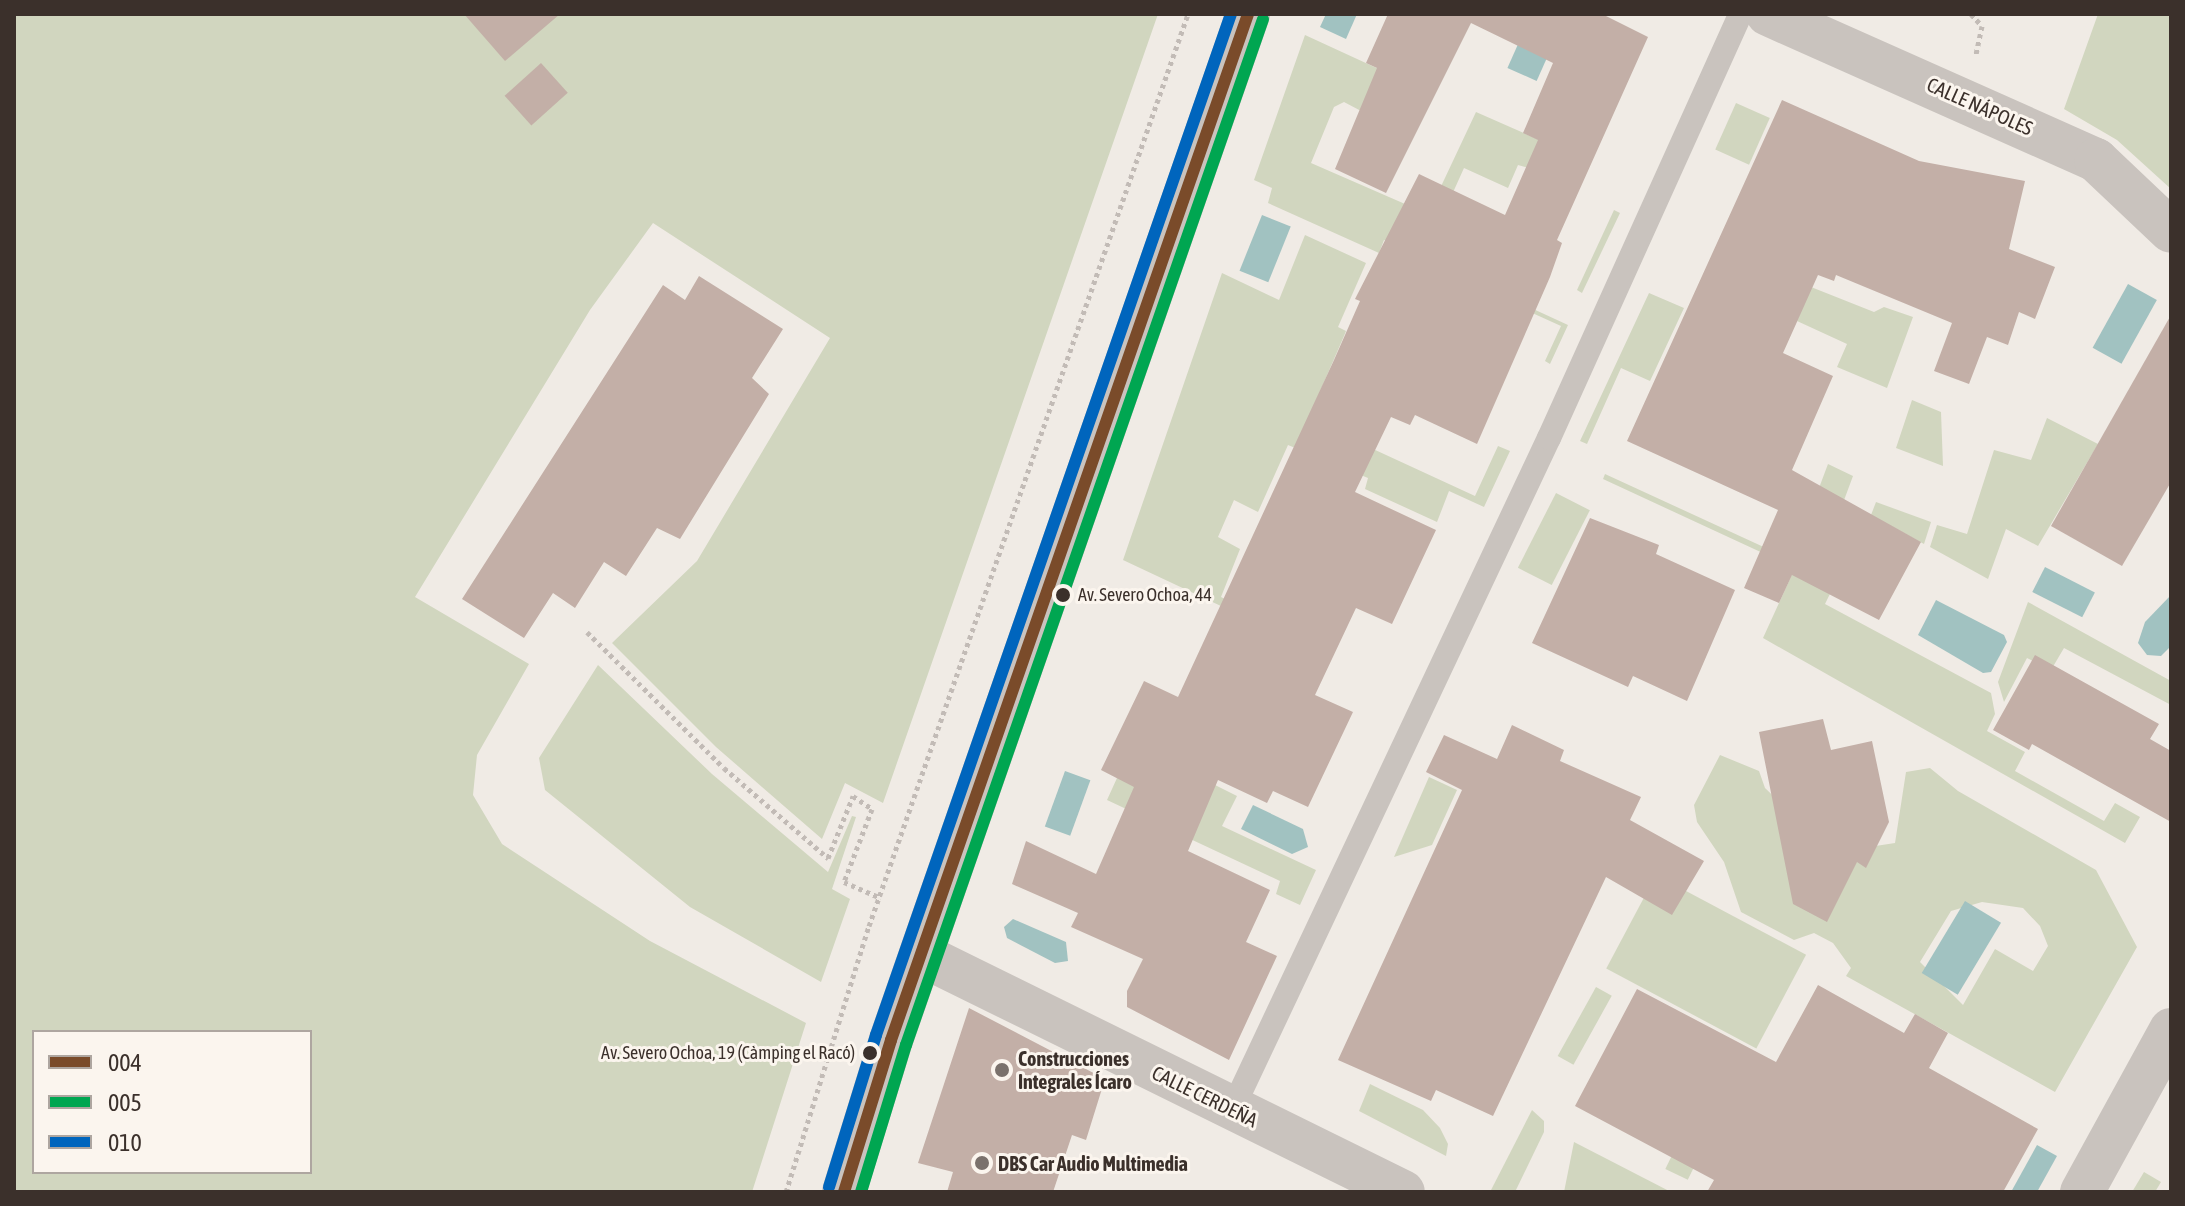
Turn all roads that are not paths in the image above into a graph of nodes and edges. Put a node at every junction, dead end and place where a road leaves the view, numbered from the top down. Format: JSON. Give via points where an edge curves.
{"nodes":[{"id":1,"x":1248,"y":14,"type":"edge"},
{"id":2,"x":1740,"y":14,"type":"edge"},
{"id":3,"x":1768,"y":14,"type":"edge"},
{"id":4,"x":2171,"y":231,"type":"edge"},
{"id":5,"x":928,"y":937,"type":"junction"},
{"id":6,"x":2171,"y":1030,"type":"edge"},
{"id":7,"x":1232,"y":1110,"type":"junction"},
{"id":8,"x":844,"y":1192,"type":"edge"},
{"id":9,"x":1403,"y":1192,"type":"edge"},
{"id":10,"x":2082,"y":1192,"type":"edge"}],
"edges":[{"from":1,"to":5,"type":"street"},
{"from":2,"to":7,"type":"lane","via":[[1568,396]]},
{"from":3,"to":4,"type":"street","name":"CALLE NÁPOLES","via":[[2096,160]]},
{"from":5,"to":7,"type":"street","name":"CALLE CERDEÑA"},
{"from":5,"to":8,"type":"street"},
{"from":6,"to":10,"type":"street"},
{"from":7,"to":9,"type":"street","name":"CALLE CERDEÑA"}]}
